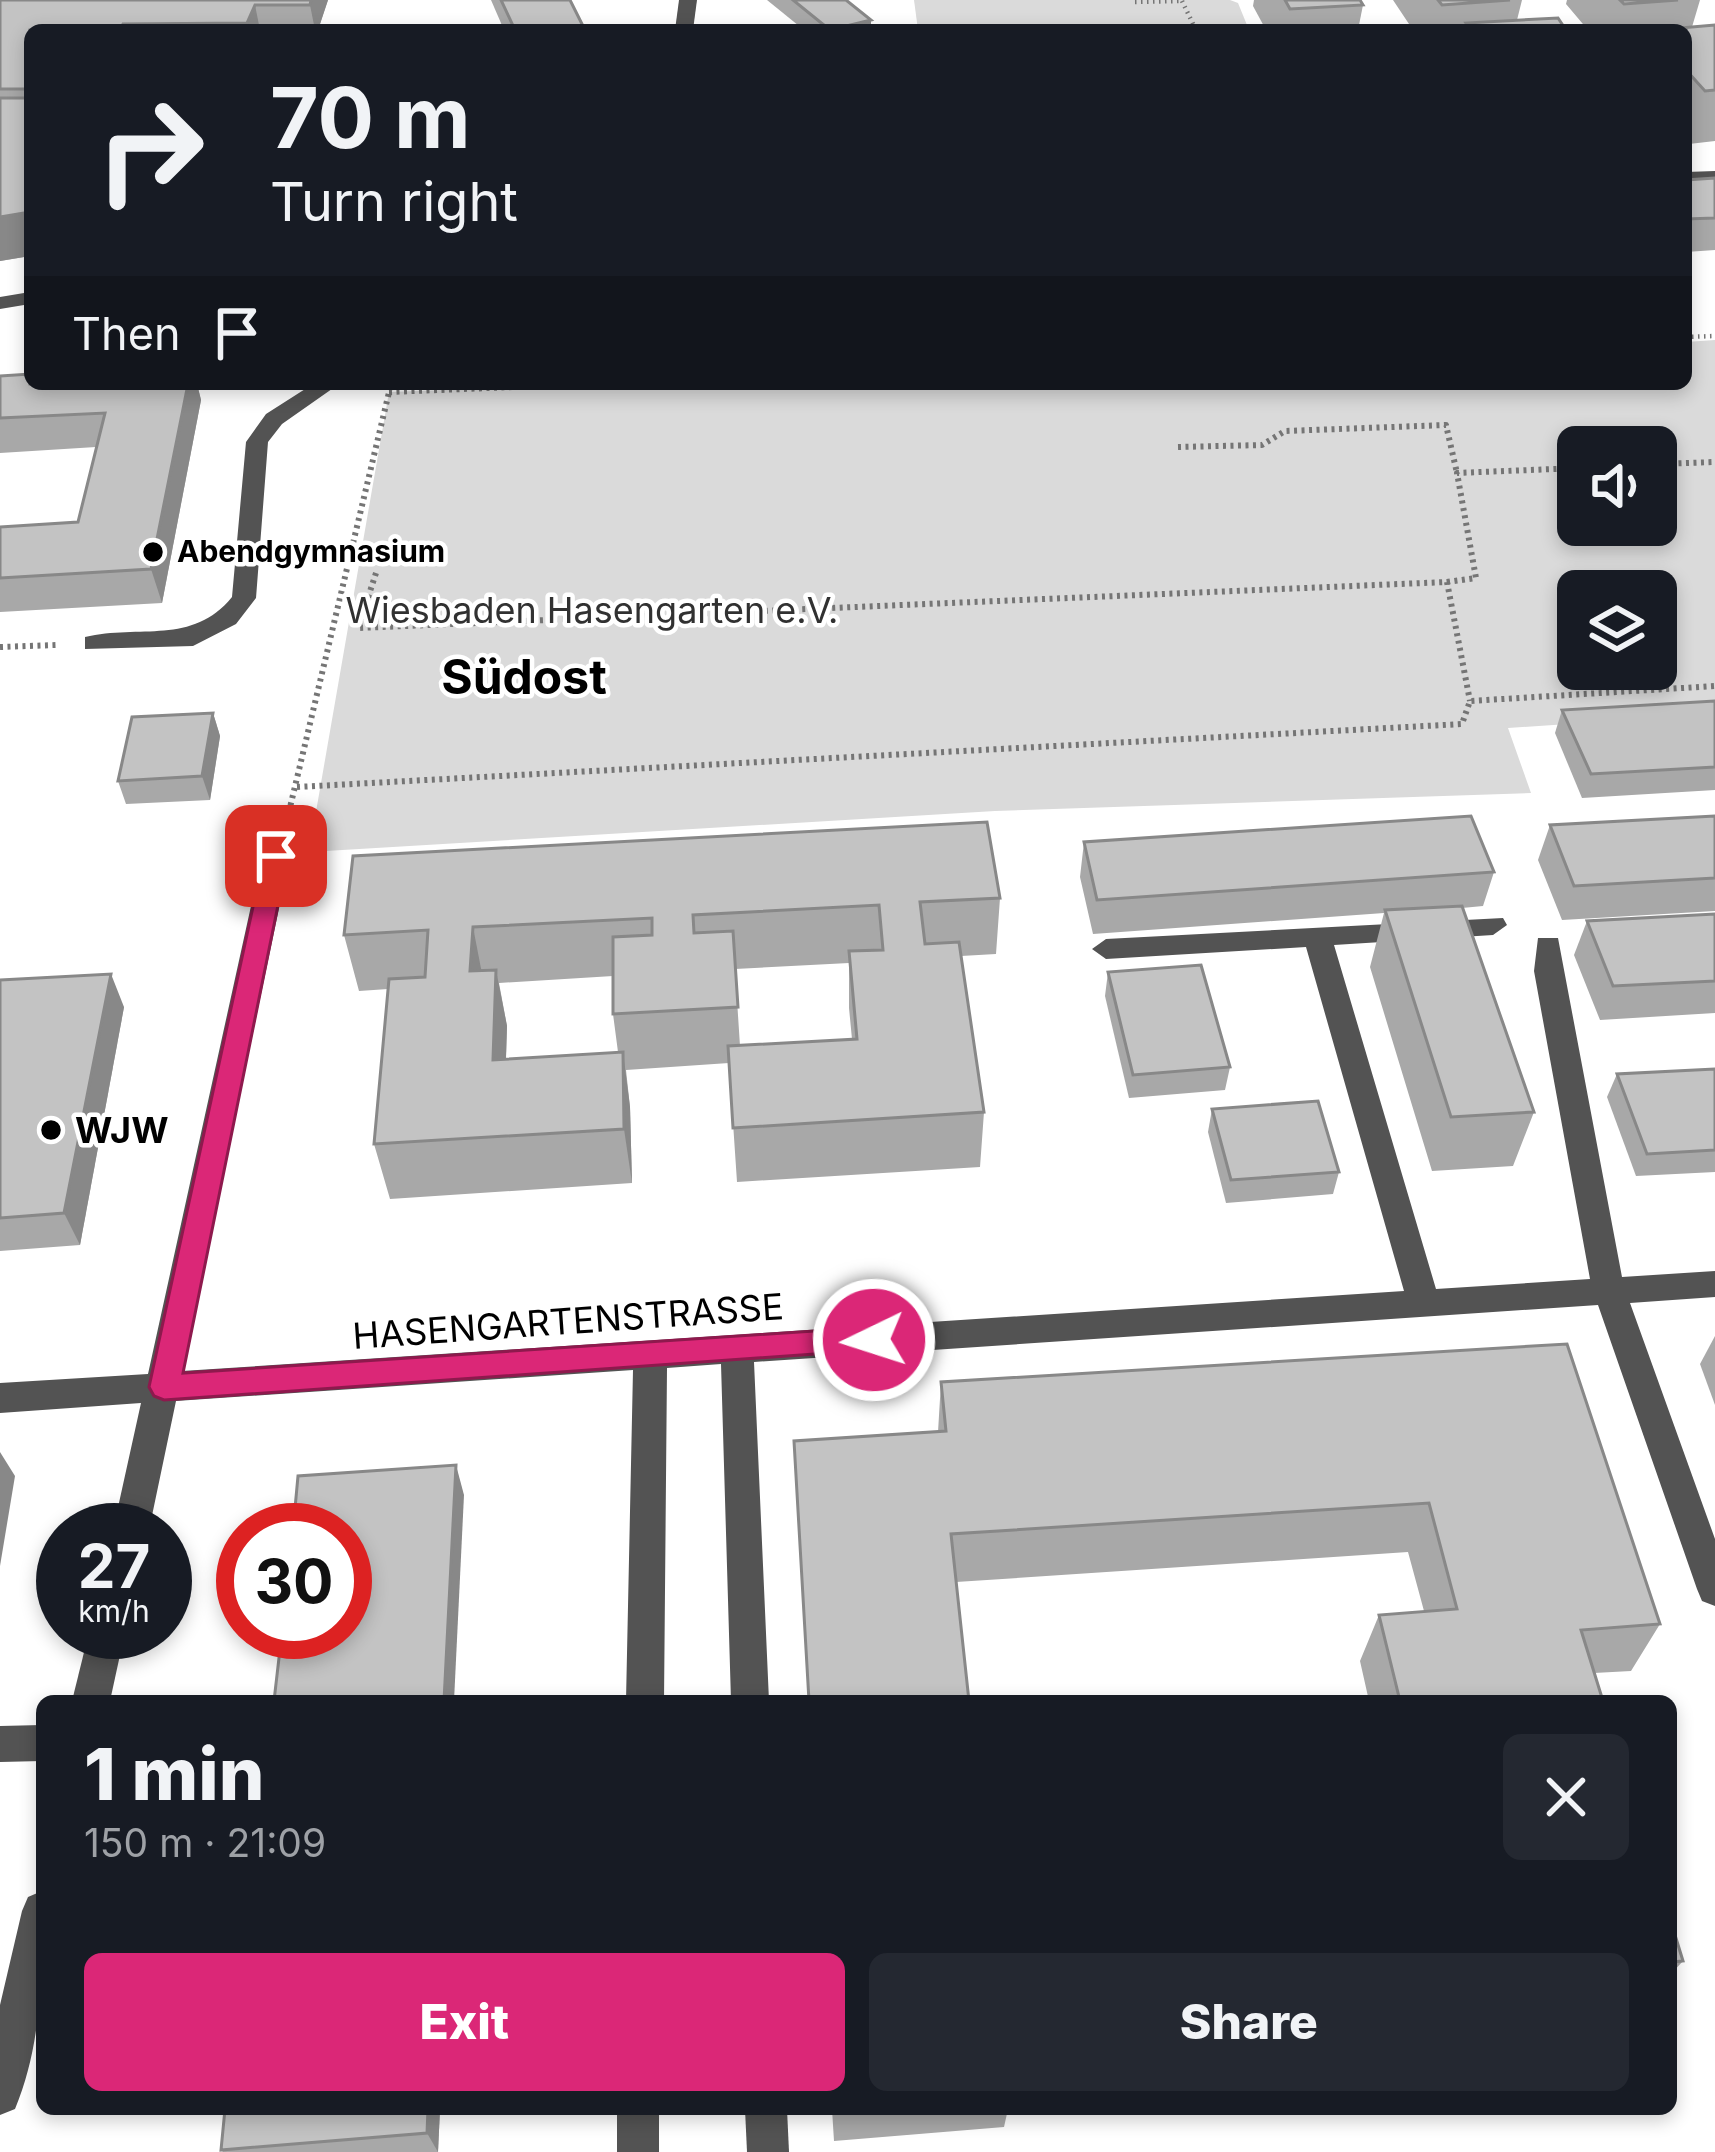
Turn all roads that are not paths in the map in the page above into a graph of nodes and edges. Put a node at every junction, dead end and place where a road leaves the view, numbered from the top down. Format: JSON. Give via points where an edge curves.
{"nodes":[{"id":1,"x":319,"y":390,"type":"edge"},
{"id":2,"x":94,"y":643,"type":"road end"},
{"id":3,"x":276,"y":856,"type":"road end"},
{"id":4,"x":1493,"y":926,"type":"dead end"},
{"id":5,"x":1318,"y":938,"type":"junction"},
{"id":6,"x":1547,"y":945,"type":"dead end"},
{"id":7,"x":1106,"y":949,"type":"dead end"},
{"id":8,"x":1715,"y":1284,"type":"edge"},
{"id":9,"x":1609,"y":1291,"type":"junction"},
{"id":10,"x":1424,"y":1303,"type":"junction"},
{"id":11,"x":737,"y":1349,"type":"junction"},
{"id":12,"x":650,"y":1354,"type":"junction"},
{"id":13,"x":164,"y":1387,"type":"junction"},
{"id":14,"x":0,"y":1398,"type":"edge"},
{"id":15,"x":137,"y":1503,"type":"edge"},
{"id":16,"x":1715,"y":1589,"type":"edge"},
{"id":17,"x":101,"y":1659,"type":"edge"},
{"id":18,"x":92,"y":1695,"type":"edge"},
{"id":19,"x":645,"y":1695,"type":"edge"},
{"id":20,"x":750,"y":1695,"type":"edge"},
{"id":21,"x":36,"y":1743,"type":"edge"},
{"id":22,"x":0,"y":1744,"type":"edge"},
{"id":23,"x":36,"y":1937,"type":"edge"},
{"id":24,"x":0,"y":2094,"type":"edge"},
{"id":25,"x":638,"y":2115,"type":"edge"},
{"id":26,"x":766,"y":2115,"type":"edge"},
{"id":27,"x":638,"y":2152,"type":"edge"},
{"id":28,"x":768,"y":2152,"type":"edge"}],
"edges":[{"from":1,"to":2,"type":"street","via":[[274,419],[257,442],[244,598],[227,620],[193,638]]},
{"from":3,"to":13,"type":"street"},
{"from":4,"to":5,"type":"street"},
{"from":5,"to":7,"type":"street"},
{"from":5,"to":10,"type":"street"},
{"from":6,"to":9,"type":"street"},
{"from":8,"to":9,"type":"street","name":"HASENGARTENSTRASSE"},
{"from":9,"to":10,"type":"street","name":"HASENGARTENSTRASSE"},
{"from":9,"to":16,"type":"street"},
{"from":10,"to":11,"type":"street","name":"HASENGARTENSTRASSE"},
{"from":11,"to":12,"type":"street","name":"HASENGARTENSTRASSE"},
{"from":11,"to":20,"type":"street"},
{"from":12,"to":13,"type":"street","name":"HASENGARTENSTRASSE"},
{"from":12,"to":19,"type":"street"},
{"from":13,"to":14,"type":"street","name":"HASENGARTENSTRASSE"},
{"from":13,"to":15,"type":"street"},
{"from":17,"to":18,"type":"street"},
{"from":21,"to":22,"type":"street"},
{"from":23,"to":24,"type":"street"},
{"from":25,"to":27,"type":"street"},
{"from":26,"to":28,"type":"street"}]}
